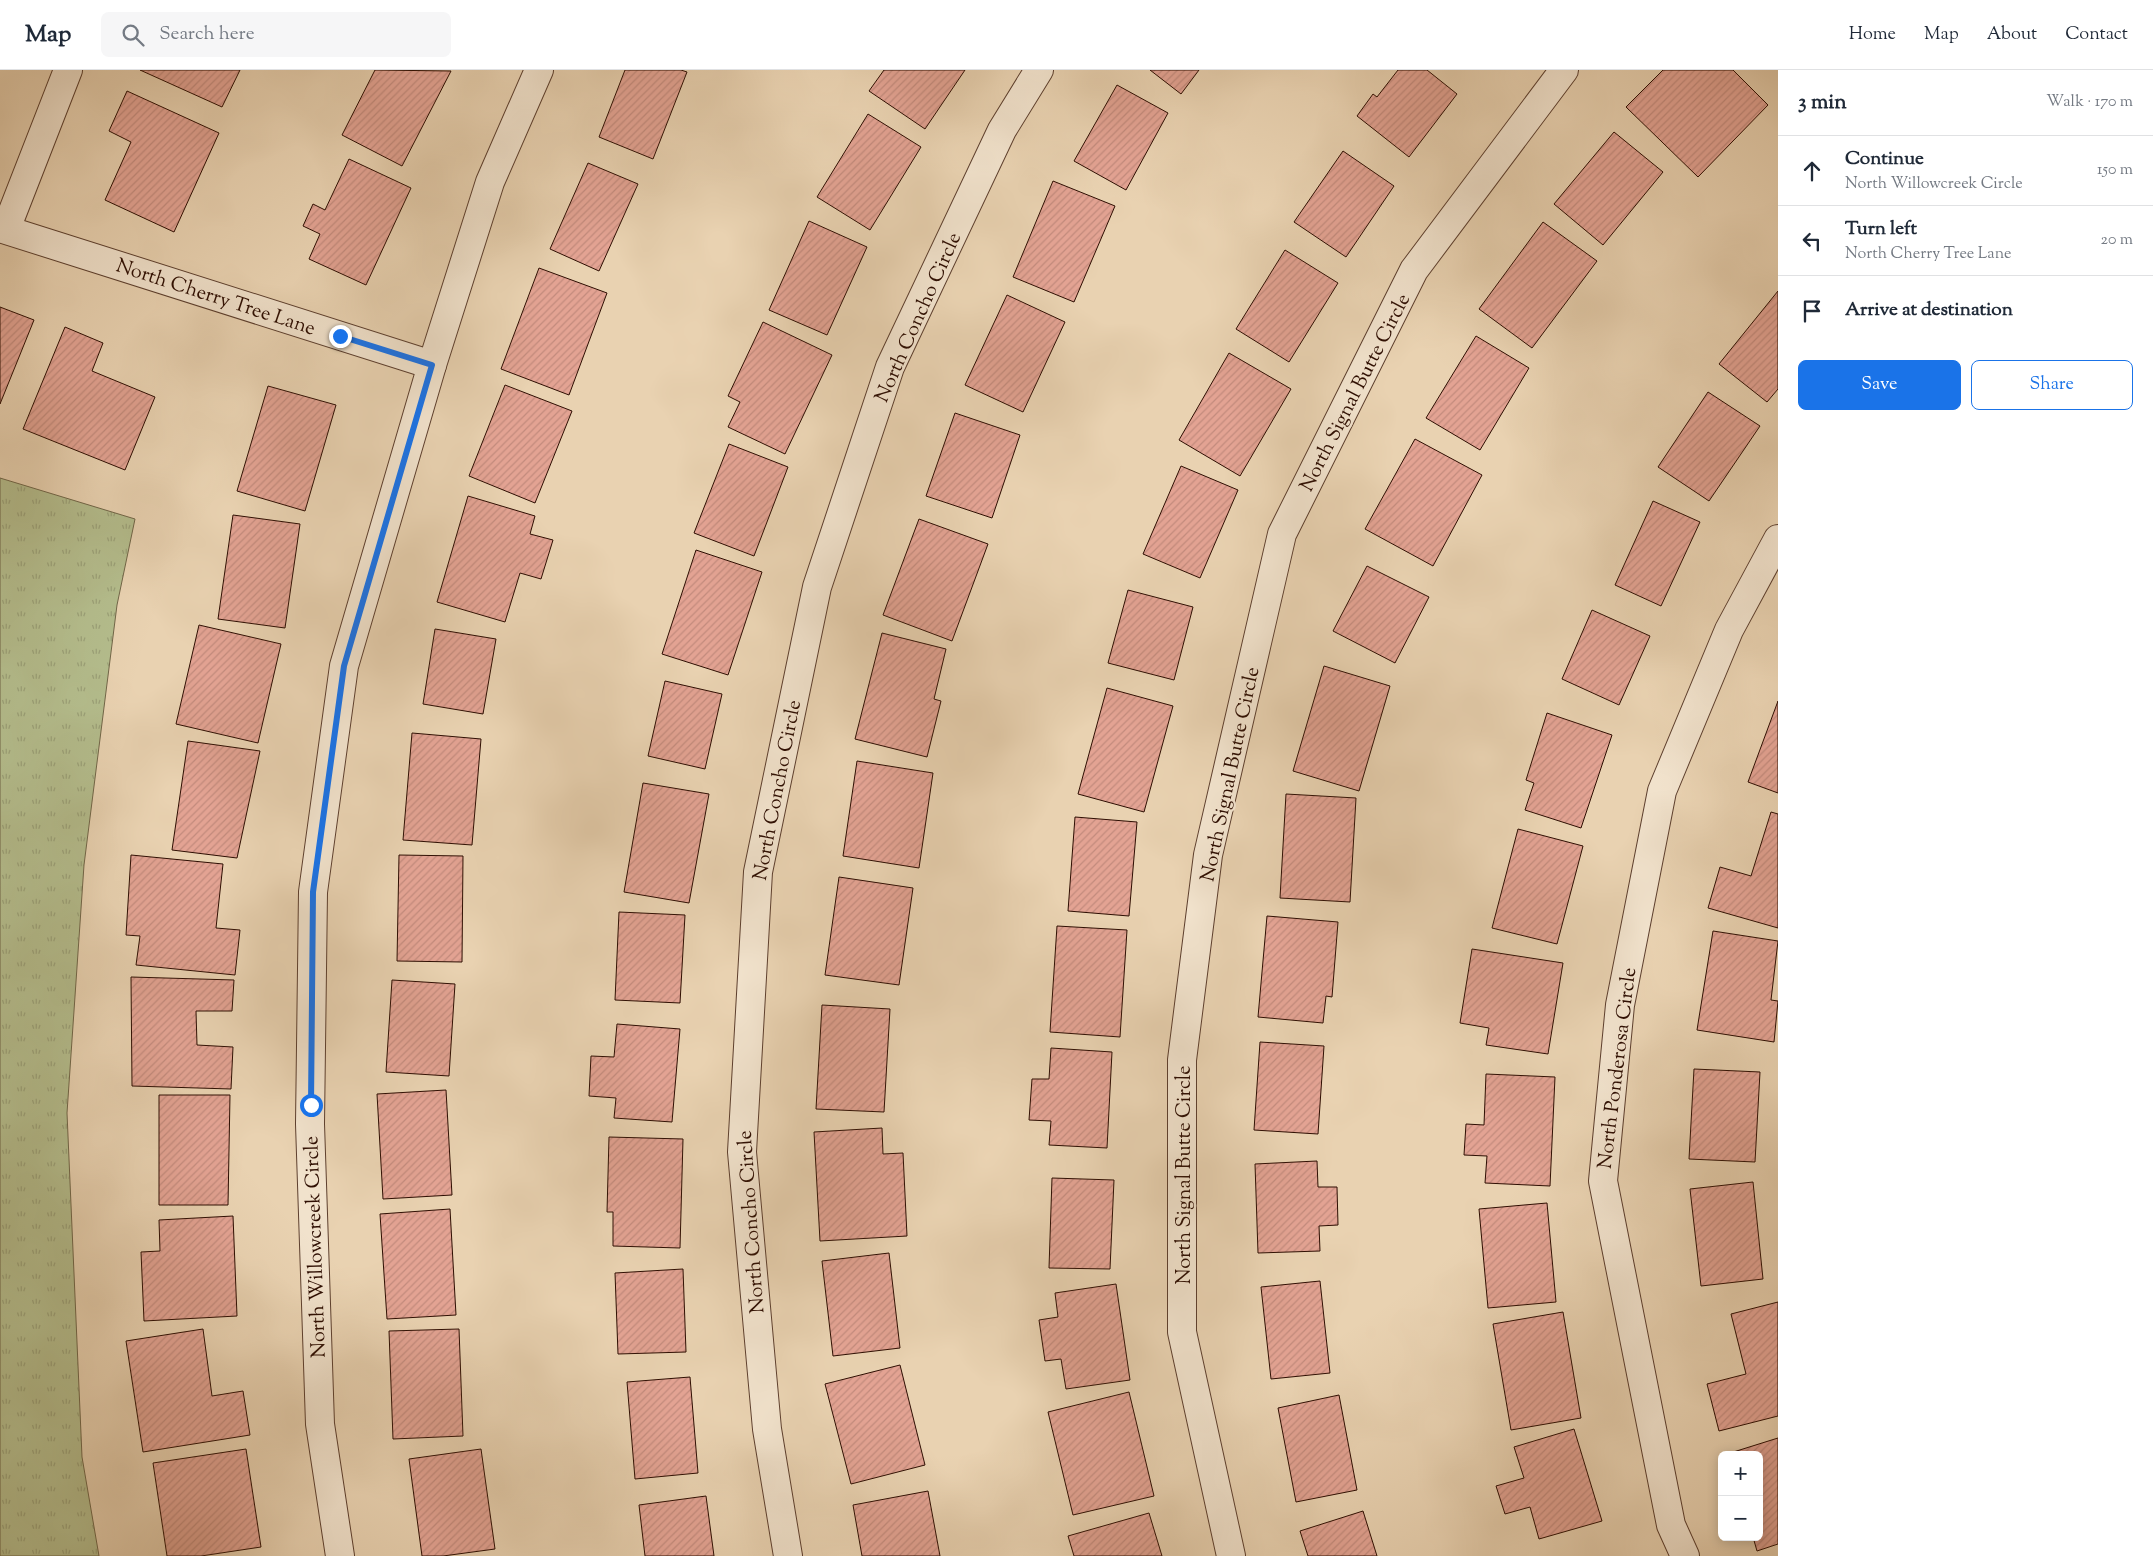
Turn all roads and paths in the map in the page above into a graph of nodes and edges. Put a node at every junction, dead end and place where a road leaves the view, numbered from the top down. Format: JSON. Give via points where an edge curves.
{"nodes":[{"id":1,"x":68,"y":70,"type":"edge"},
{"id":2,"x":539,"y":70,"type":"edge"},
{"id":3,"x":1039,"y":70,"type":"edge"},
{"id":4,"x":1564,"y":70,"type":"edge"},
{"id":5,"x":3,"y":228,"type":"edge"},
{"id":6,"x":432,"y":365,"type":"junction"},
{"id":7,"x":1778,"y":539,"type":"edge"},
{"id":8,"x":340,"y":1556,"type":"edge"},
{"id":9,"x":788,"y":1556,"type":"edge"},
{"id":10,"x":1231,"y":1556,"type":"edge"},
{"id":11,"x":1685,"y":1556,"type":"edge"}],
"edges":[{"from":1,"to":5,"type":"street"},
{"from":2,"to":6,"type":"street","name":"North Willowcreek Circle","via":[[490,182]]},
{"from":3,"to":9,"type":"street","name":"North Concho Circle","via":[[1002,130],[890,368],[818,587],[758,872],[742,1152],[766,1429]]},
{"from":4,"to":10,"type":"street","name":"North Signal Butte Circle","via":[[1414,270],[1282,534],[1208,855],[1182,1060],[1182,1332]]},
{"from":5,"to":6,"type":"street","name":"North Cherry Tree Lane"},
{"from":6,"to":8,"type":"street","name":"North Willowcreek Circle","via":[[344,666],[313,892],[310,1124],[320,1424]]},
{"from":7,"to":11,"type":"street","name":"North Ponderosa Circle","via":[[1730,630],[1662,791],[1620,1005],[1603,1181],[1672,1525]]}]}
